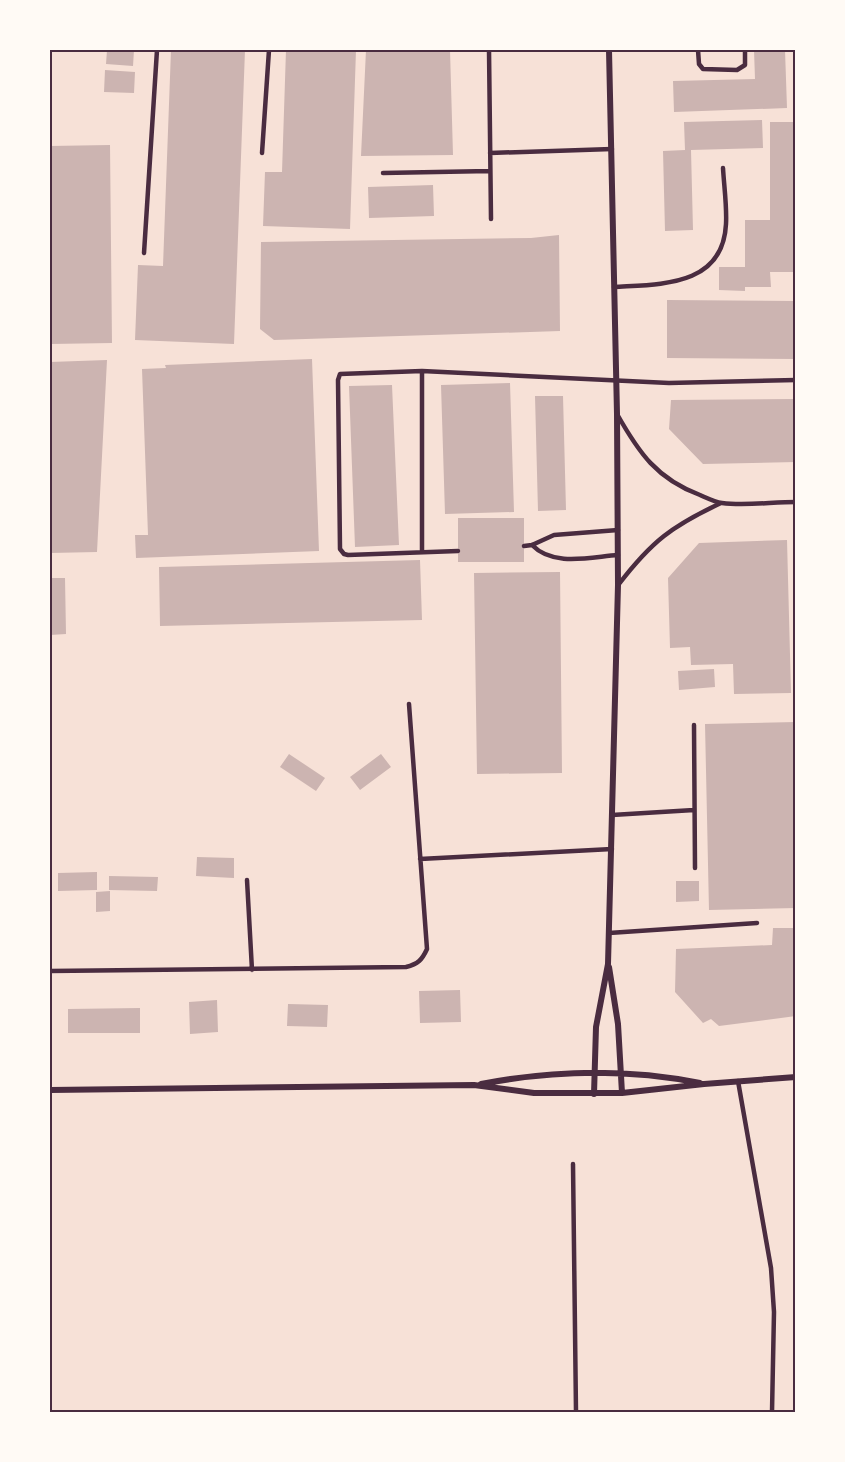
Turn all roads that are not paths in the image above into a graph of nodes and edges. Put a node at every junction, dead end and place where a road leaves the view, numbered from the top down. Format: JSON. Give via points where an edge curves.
{"nodes":[{"id":1,"x":157,"y":50,"type":"edge"},
{"id":2,"x":269,"y":50,"type":"edge"},
{"id":3,"x":489,"y":50,"type":"edge"},
{"id":4,"x":609,"y":50,"type":"edge"},
{"id":5,"x":698,"y":50,"type":"edge"},
{"id":6,"x":745,"y":50,"type":"edge"},
{"id":7,"x":612,"y":149,"type":"junction"},
{"id":8,"x":262,"y":153,"type":"dead end"},
{"id":9,"x":490,"y":153,"type":"junction"},
{"id":10,"x":723,"y":168,"type":"dead end"},
{"id":11,"x":490,"y":171,"type":"junction"},
{"id":12,"x":383,"y":173,"type":"dead end"},
{"id":13,"x":491,"y":219,"type":"dead end"},
{"id":14,"x":144,"y":253,"type":"dead end"},
{"id":15,"x":614,"y":287,"type":"junction"},
{"id":16,"x":422,"y":371,"type":"junction"},
{"id":17,"x":795,"y":380,"type":"edge"},
{"id":18,"x":616,"y":381,"type":"junction"},
{"id":19,"x":617,"y":414,"type":"junction"},
{"id":20,"x":795,"y":502,"type":"edge"},
{"id":21,"x":721,"y":503,"type":"junction"},
{"id":22,"x":618,"y":530,"type":"junction"},
{"id":23,"x":532,"y":545,"type":"junction"},
{"id":24,"x":524,"y":546,"type":"dead end"},
{"id":25,"x":458,"y":551,"type":"dead end"},
{"id":26,"x":422,"y":552,"type":"junction"},
{"id":27,"x":618,"y":555,"type":"junction"},
{"id":28,"x":618,"y":585,"type":"junction"},
{"id":29,"x":410,"y":704,"type":"dead end"},
{"id":30,"x":694,"y":725,"type":"dead end"},
{"id":31,"x":694,"y":810,"type":"junction"},
{"id":32,"x":612,"y":815,"type":"junction"},
{"id":33,"x":612,"y":849,"type":"junction"},
{"id":34,"x":420,"y":859,"type":"junction"},
{"id":35,"x":695,"y":868,"type":"dead end"},
{"id":36,"x":248,"y":880,"type":"dead end"},
{"id":37,"x":757,"y":923,"type":"dead end"},
{"id":38,"x":609,"y":933,"type":"junction"},
{"id":39,"x":608,"y":964,"type":"junction"},
{"id":40,"x":252,"y":970,"type":"junction"},
{"id":41,"x":50,"y":971,"type":"edge"},
{"id":42,"x":594,"y":1072,"type":"junction"},
{"id":43,"x":621,"y":1072,"type":"junction"},
{"id":44,"x":795,"y":1077,"type":"edge"},
{"id":45,"x":738,"y":1081,"type":"junction"},
{"id":46,"x":704,"y":1084,"type":"junction"},
{"id":47,"x":474,"y":1085,"type":"junction"},
{"id":48,"x":50,"y":1090,"type":"edge"},
{"id":49,"x":594,"y":1094,"type":"junction"},
{"id":50,"x":622,"y":1094,"type":"junction"},
{"id":51,"x":573,"y":1164,"type":"dead end"},
{"id":52,"x":576,"y":1413,"type":"edge"},
{"id":53,"x":772,"y":1413,"type":"edge"}],
"edges":[{"from":1,"to":14,"type":"lane"},
{"from":2,"to":8,"type":"lane"},
{"from":3,"to":9,"type":"lane"},
{"from":4,"to":7,"type":"street"},
{"from":5,"to":6,"type":"lane","via":[[703,69],[737,70],[745,65]]},
{"from":7,"to":9,"type":"lane"},
{"from":7,"to":15,"type":"street"},
{"from":9,"to":11,"type":"lane"},
{"from":10,"to":15,"type":"lane","via":[[725,236],[705,269],[682,281]]},
{"from":11,"to":12,"type":"lane"},
{"from":11,"to":13,"type":"lane"},
{"from":15,"to":18,"type":"street"},
{"from":16,"to":18,"type":"lane"},
{"from":16,"to":26,"type":"lane"},
{"from":16,"to":26,"type":"lane","via":[[344,373],[338,380],[340,549],[348,555]]},
{"from":17,"to":18,"type":"lane"},
{"from":18,"to":19,"type":"street"},
{"from":19,"to":21,"type":"lane","via":[[652,466],[687,490]]},
{"from":19,"to":22,"type":"street"},
{"from":20,"to":21,"type":"lane"},
{"from":21,"to":28,"type":"lane","via":[[675,526],[656,541]]},
{"from":22,"to":23,"type":"lane","via":[[554,535]]},
{"from":22,"to":27,"type":"street"},
{"from":23,"to":24,"type":"lane"},
{"from":23,"to":27,"type":"lane","via":[[552,558]]},
{"from":25,"to":26,"type":"lane"},
{"from":27,"to":28,"type":"street"},
{"from":28,"to":32,"type":"street"},
{"from":29,"to":34,"type":"lane"},
{"from":30,"to":31,"type":"lane"},
{"from":31,"to":32,"type":"lane"},
{"from":31,"to":35,"type":"lane"},
{"from":32,"to":33,"type":"street"},
{"from":33,"to":34,"type":"lane"},
{"from":33,"to":38,"type":"street"},
{"from":34,"to":40,"type":"lane","via":[[427,948],[416,964]]},
{"from":36,"to":40,"type":"lane"},
{"from":37,"to":38,"type":"lane"},
{"from":38,"to":39,"type":"street"},
{"from":39,"to":42,"type":"street","via":[[599,1006]]},
{"from":39,"to":43,"type":"street","via":[[617,1013]]},
{"from":40,"to":41,"type":"lane"},
{"from":42,"to":43,"type":"street"},
{"from":42,"to":47,"type":"street","via":[[554,1073]]},
{"from":42,"to":49,"type":"street"},
{"from":43,"to":46,"type":"street"},
{"from":43,"to":50,"type":"street"},
{"from":44,"to":45,"type":"street"},
{"from":45,"to":46,"type":"street"},
{"from":45,"to":53,"type":"lane","via":[[771,1268]]},
{"from":46,"to":50,"type":"street"},
{"from":47,"to":48,"type":"street"},
{"from":47,"to":49,"type":"street","via":[[534,1093]]},
{"from":49,"to":50,"type":"street"},
{"from":51,"to":52,"type":"lane"}]}
